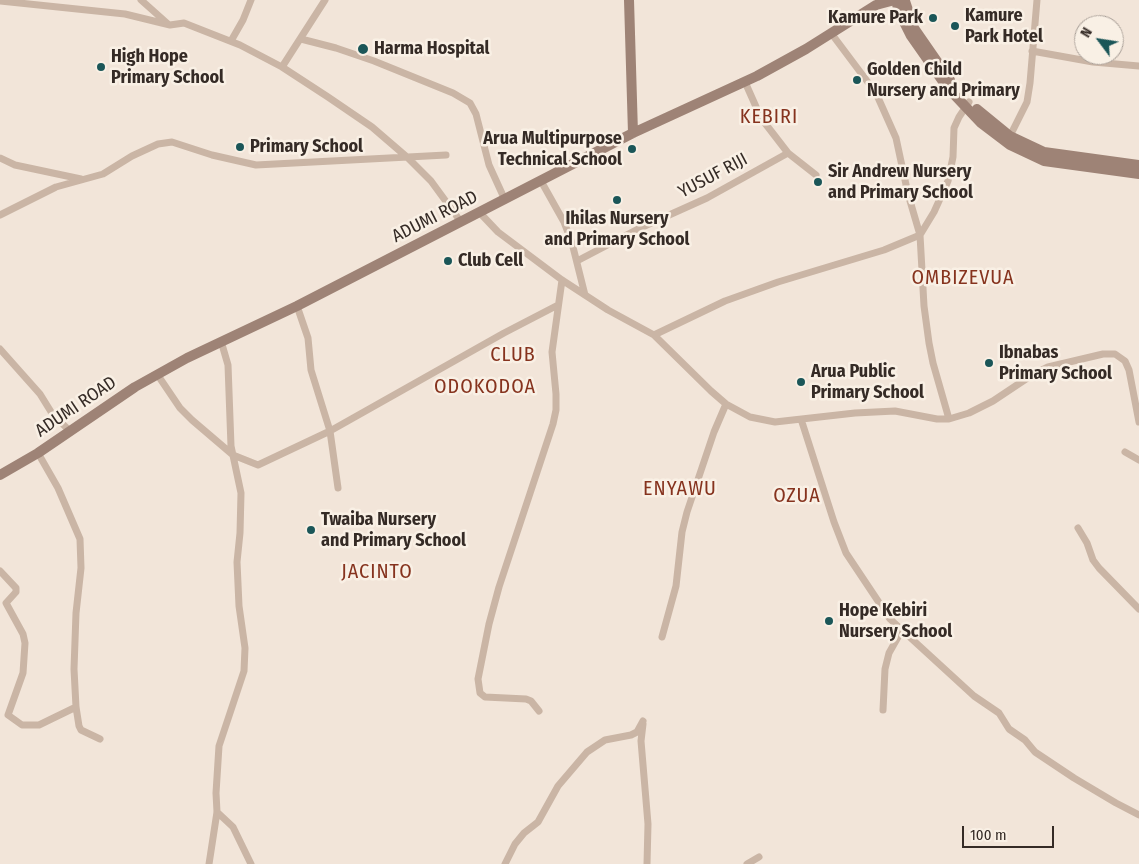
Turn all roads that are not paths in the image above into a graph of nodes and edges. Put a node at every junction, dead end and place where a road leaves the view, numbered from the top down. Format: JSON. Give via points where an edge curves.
{"nodes":[{"id":1,"x":141,"y":0,"type":"edge"},
{"id":2,"x":251,"y":0,"type":"edge"},
{"id":3,"x":325,"y":0,"type":"edge"},
{"id":4,"x":629,"y":0,"type":"edge"},
{"id":5,"x":1037,"y":0,"type":"edge"},
{"id":6,"x":898,"y":1,"type":"edge"},
{"id":7,"x":0,"y":2,"type":"edge"},
{"id":8,"x":878,"y":2,"type":"edge"},
{"id":9,"x":170,"y":25,"type":"junction"},
{"id":10,"x":832,"y":33,"type":"junction"},
{"id":11,"x":301,"y":39,"type":"junction"},
{"id":12,"x":230,"y":41,"type":"junction"},
{"id":13,"x":1032,"y":51,"type":"junction"},
{"id":14,"x":1139,"y":66,"type":"edge"},
{"id":15,"x":282,"y":68,"type":"junction"},
{"id":16,"x":745,"y":82,"type":"junction"},
{"id":17,"x":967,"y":104,"type":"junction"},
{"id":18,"x":634,"y":133,"type":"junction"},
{"id":19,"x":1010,"y":136,"type":"junction"},
{"id":20,"x":788,"y":153,"type":"junction"},
{"id":21,"x":446,"y":155,"type":"dead end"},
{"id":22,"x":0,"y":158,"type":"edge"},
{"id":23,"x":408,"y":158,"type":"junction"},
{"id":24,"x":1139,"y":165,"type":"edge"},
{"id":25,"x":816,"y":174,"type":"dead end"},
{"id":26,"x":1139,"y":174,"type":"edge"},
{"id":27,"x":86,"y":180,"type":"junction"},
{"id":28,"x":541,"y":181,"type":"junction"},
{"id":29,"x":505,"y":200,"type":"junction"},
{"id":30,"x":480,"y":213,"type":"junction"},
{"id":31,"x":0,"y":215,"type":"edge"},
{"id":32,"x":461,"y":222,"type":"junction"},
{"id":33,"x":920,"y":235,"type":"junction"},
{"id":34,"x":577,"y":261,"type":"junction"},
{"id":35,"x":562,"y":280,"type":"junction"},
{"id":36,"x":585,"y":295,"type":"junction"},
{"id":37,"x":558,"y":304,"type":"junction"},
{"id":38,"x":297,"y":306,"type":"junction"},
{"id":39,"x":654,"y":335,"type":"junction"},
{"id":40,"x":221,"y":341,"type":"junction"},
{"id":41,"x":0,"y":349,"type":"edge"},
{"id":42,"x":157,"y":374,"type":"junction"},
{"id":43,"x":726,"y":404,"type":"junction"},
{"id":44,"x":801,"y":419,"type":"junction"},
{"id":45,"x":949,"y":419,"type":"junction"},
{"id":46,"x":1139,"y":422,"type":"edge"},
{"id":47,"x":70,"y":431,"type":"junction"},
{"id":48,"x":330,"y":431,"type":"junction"},
{"id":49,"x":1124,"y":452,"type":"dead end"},
{"id":50,"x":38,"y":453,"type":"junction"},
{"id":51,"x":233,"y":455,"type":"junction"},
{"id":52,"x":1139,"y":460,"type":"edge"},
{"id":53,"x":0,"y":475,"type":"edge"},
{"id":54,"x":338,"y":488,"type":"dead end"},
{"id":55,"x":1078,"y":528,"type":"dead end"},
{"id":56,"x":0,"y":571,"type":"edge"},
{"id":57,"x":1139,"y":609,"type":"edge"},
{"id":58,"x":902,"y":630,"type":"junction"},
{"id":59,"x":662,"y":636,"type":"dead end"},
{"id":60,"x":76,"y":707,"type":"junction"},
{"id":61,"x":883,"y":710,"type":"dead end"},
{"id":62,"x":539,"y":711,"type":"dead end"},
{"id":63,"x":100,"y":740,"type":"dead end"},
{"id":64,"x":217,"y":812,"type":"junction"},
{"id":65,"x":1139,"y":815,"type":"edge"},
{"id":66,"x":759,"y":857,"type":"dead end"},
{"id":67,"x":209,"y":864,"type":"edge"},
{"id":68,"x":251,"y":864,"type":"edge"},
{"id":69,"x":505,"y":864,"type":"edge"},
{"id":70,"x":647,"y":864,"type":"edge"},
{"id":71,"x":747,"y":864,"type":"edge"}],
"edges":[{"from":1,"to":9,"type":"street"},
{"from":2,"to":12,"type":"street"},
{"from":3,"to":11,"type":"street"},
{"from":4,"to":18,"type":"main road"},
{"from":5,"to":13,"type":"street"},
{"from":6,"to":8,"type":"main road","name":"ADUMI ROAD"},
{"from":6,"to":17,"type":"main road"},
{"from":7,"to":9,"type":"street","via":[[125,14]]},
{"from":8,"to":10,"type":"main road","name":"ADUMI ROAD"},
{"from":9,"to":12,"type":"street","via":[[184,23]]},
{"from":10,"to":16,"type":"main road","name":"ADUMI ROAD"},
{"from":10,"to":33,"type":"street","via":[[876,93],[896,138]]},
{"from":11,"to":15,"type":"street"},
{"from":11,"to":29,"type":"street","via":[[374,61],[470,103],[476,114],[489,165]]},
{"from":12,"to":15,"type":"street"},
{"from":13,"to":14,"type":"street","via":[[1092,62]]},
{"from":13,"to":19,"type":"street","via":[[1026,102]]},
{"from":15,"to":23,"type":"street","via":[[372,127]]},
{"from":16,"to":18,"type":"main road","name":"ADUMI ROAD"},
{"from":16,"to":20,"type":"street","via":[[761,118]]},
{"from":17,"to":19,"type":"main road"},
{"from":17,"to":26,"type":"main road","via":[[981,123],[1010,145],[1044,161]]},
{"from":17,"to":33,"type":"street","via":[[954,128],[954,157],[948,181]]},
{"from":18,"to":28,"type":"main road","name":"ADUMI ROAD"},
{"from":19,"to":24,"type":"main road","via":[[1061,156]]},
{"from":20,"to":25,"type":"street"},
{"from":20,"to":34,"type":"street","name":"YUSUF RIJI","via":[[707,198]]},
{"from":21,"to":23,"type":"street"},
{"from":22,"to":27,"type":"street","via":[[14,165]]},
{"from":23,"to":27,"type":"street","via":[[256,165],[172,142],[148,148]]},
{"from":23,"to":32,"type":"street","via":[[431,180]]},
{"from":27,"to":31,"type":"street","via":[[56,187]]},
{"from":28,"to":29,"type":"main road","name":"ADUMI ROAD"},
{"from":28,"to":34,"type":"street","via":[[564,222]]},
{"from":29,"to":30,"type":"main road","name":"ADUMI ROAD"},
{"from":30,"to":32,"type":"main road","name":"ADUMI ROAD"},
{"from":30,"to":35,"type":"street","via":[[498,232]]},
{"from":32,"to":38,"type":"main road","name":"ADUMI ROAD"},
{"from":33,"to":39,"type":"street","via":[[884,250],[778,282]]},
{"from":33,"to":45,"type":"street","via":[[929,343]]},
{"from":34,"to":36,"type":"street"},
{"from":35,"to":36,"type":"street"},
{"from":35,"to":37,"type":"street"},
{"from":36,"to":39,"type":"street"},
{"from":37,"to":48,"type":"street"},
{"from":37,"to":62,"type":"street","via":[[552,352],[556,410],[499,587],[478,678],[480,693],[485,697],[526,699]]},
{"from":38,"to":40,"type":"main road","name":"ADUMI ROAD"},
{"from":38,"to":48,"type":"street","via":[[308,338],[311,370]]},
{"from":39,"to":43,"type":"street"},
{"from":40,"to":42,"type":"main road","name":"ADUMI ROAD"},
{"from":40,"to":51,"type":"street","via":[[228,365]]},
{"from":41,"to":47,"type":"street","via":[[40,394],[52,415]]},
{"from":42,"to":47,"type":"main road","name":"ADUMI ROAD"},
{"from":42,"to":51,"type":"street","via":[[180,408]]},
{"from":43,"to":44,"type":"street","via":[[750,417],[775,422]]},
{"from":43,"to":59,"type":"street","via":[[687,512],[676,586]]},
{"from":44,"to":45,"type":"street","via":[[895,411]]},
{"from":44,"to":58,"type":"street","via":[[846,553],[880,606]]},
{"from":45,"to":46,"type":"street","via":[[993,401],[1048,366],[1114,354],[1125,361],[1129,370]]},
{"from":47,"to":50,"type":"main road","name":"ADUMI ROAD"},
{"from":48,"to":51,"type":"street","via":[[258,465]]},
{"from":48,"to":54,"type":"street"},
{"from":49,"to":52,"type":"street"},
{"from":50,"to":53,"type":"main road","name":"ADUMI ROAD"},
{"from":50,"to":60,"type":"street","via":[[58,488],[81,545],[74,669]]},
{"from":51,"to":64,"type":"street","via":[[241,493],[237,562],[244,671],[218,746]]},
{"from":55,"to":57,"type":"street","via":[[1099,568]]},
{"from":56,"to":60,"type":"street","via":[[16,588],[6,603],[25,643],[23,673],[8,715],[22,725],[39,725]]},
{"from":58,"to":61,"type":"street","via":[[884,669]]},
{"from":58,"to":65,"type":"street","via":[[974,696],[999,713],[1009,729],[1035,752],[1116,804]]},
{"from":60,"to":63,"type":"street","via":[[79,726]]},
{"from":64,"to":67,"type":"street"},
{"from":64,"to":68,"type":"street","via":[[233,826]]},
{"from":66,"to":71,"type":"street"},
{"from":69,"to":70,"type":"street","via":[[514,844],[538,822],[558,786],[587,752],[604,740],[631,735],[643,721],[641,741],[648,824]]}]}
